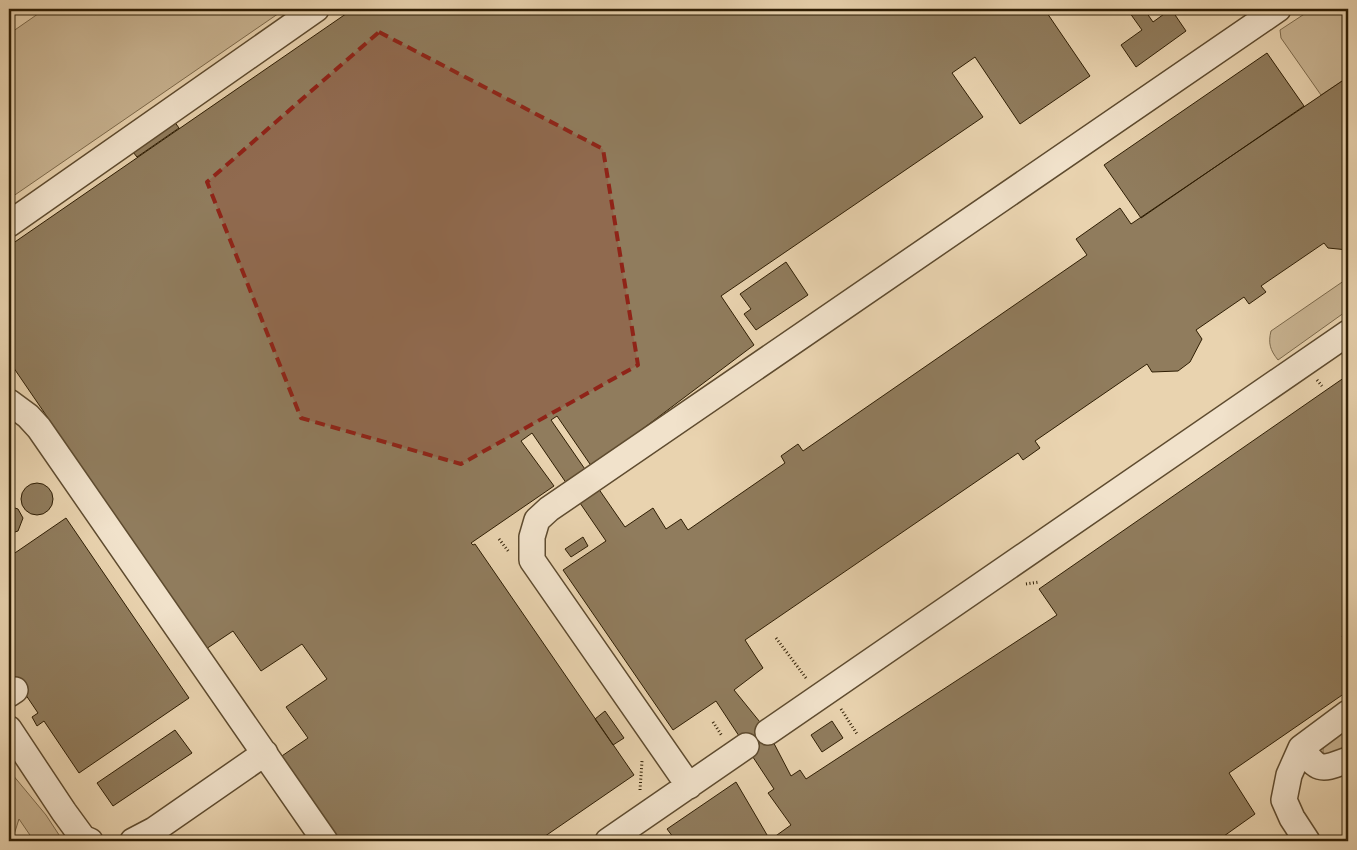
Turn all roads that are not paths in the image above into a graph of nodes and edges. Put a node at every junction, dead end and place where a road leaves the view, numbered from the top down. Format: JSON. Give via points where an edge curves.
{"nodes":[{"id":1,"x":316,"y":9,"type":"edge"},
{"id":2,"x":1278,"y":9,"type":"edge"},
{"id":3,"x":9,"y":224,"type":"edge"},
{"id":4,"x":1348,"y":333,"type":"edge"},
{"id":5,"x":9,"y":402,"type":"edge"},
{"id":6,"x":1348,"y":713,"type":"edge"},
{"id":7,"x":9,"y":729,"type":"edge"},
{"id":8,"x":768,"y":732,"type":"dead end"},
{"id":9,"x":736,"y":744,"type":"road end"},
{"id":10,"x":1301,"y":748,"type":"junction"},
{"id":11,"x":265,"y":753,"type":"junction"},
{"id":12,"x":1348,"y":760,"type":"edge"},
{"id":13,"x":689,"y":786,"type":"junction"},
{"id":14,"x":90,"y":841,"type":"edge"},
{"id":15,"x":133,"y":841,"type":"edge"},
{"id":16,"x":325,"y":841,"type":"edge"},
{"id":17,"x":608,"y":841,"type":"edge"},
{"id":18,"x":1307,"y":841,"type":"edge"}],
"edges":[{"from":1,"to":3,"type":"lane"},
{"from":2,"to":13,"type":"lane","via":[[537,520],[532,537],[532,560]]},
{"from":4,"to":8,"type":"lane"},
{"from":5,"to":11,"type":"lane","via":[[39,428]]},
{"from":6,"to":10,"type":"lane"},
{"from":7,"to":14,"type":"lane","via":[[64,812],[83,838]]},
{"from":9,"to":13,"type":"lane"},
{"from":10,"to":12,"type":"lane","via":[[1314,764],[1322,767]]},
{"from":10,"to":18,"type":"lane","via":[[1289,776],[1284,800]]},
{"from":11,"to":15,"type":"lane"},
{"from":11,"to":16,"type":"lane"},
{"from":13,"to":17,"type":"lane"}]}
